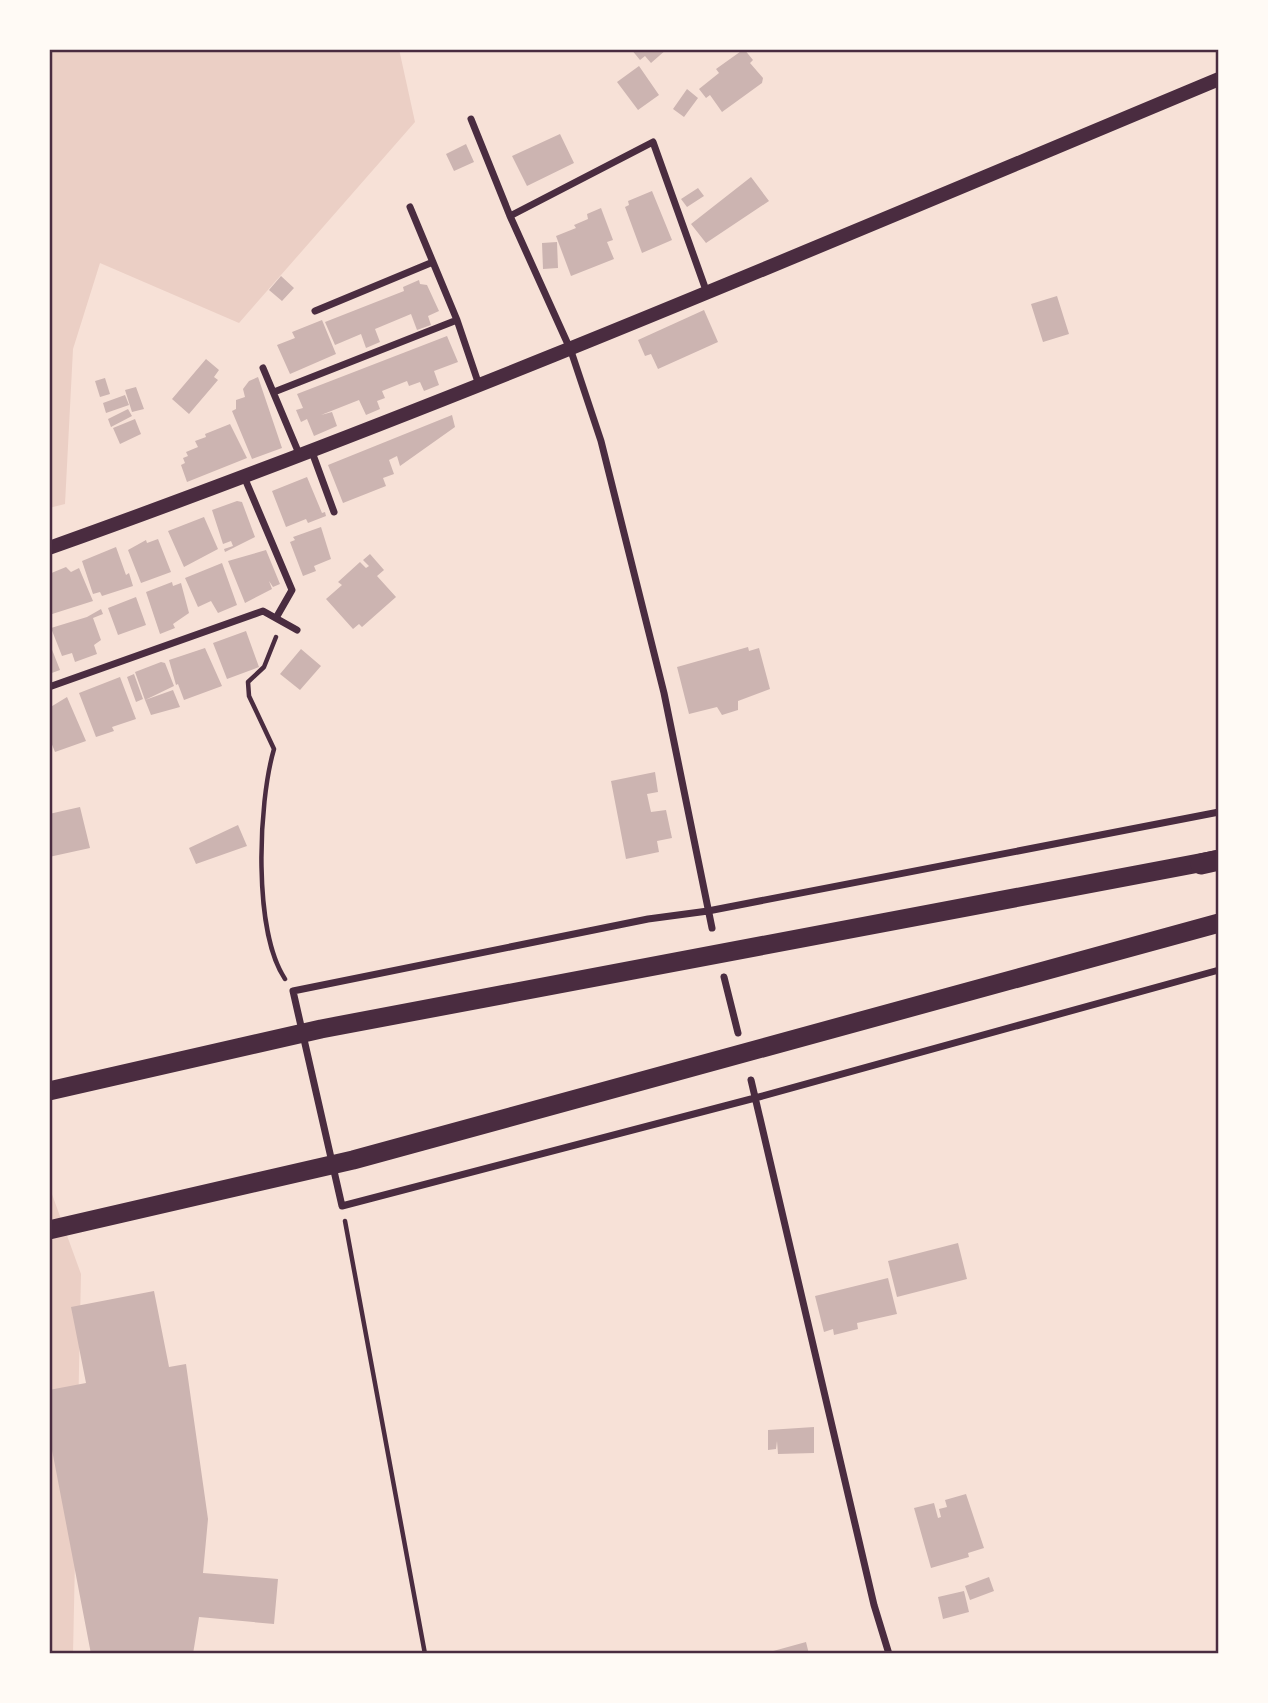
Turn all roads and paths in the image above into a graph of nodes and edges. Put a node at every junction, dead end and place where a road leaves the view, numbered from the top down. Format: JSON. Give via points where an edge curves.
{"nodes":[{"id":1,"x":1219,"y":79,"type":"edge"},
{"id":2,"x":471,"y":119,"type":"dead end"},
{"id":3,"x":410,"y":207,"type":"dead end"},
{"id":4,"x":510,"y":216,"type":"junction"},
{"id":5,"x":433,"y":262,"type":"junction"},
{"id":6,"x":707,"y":293,"type":"junction"},
{"id":7,"x":315,"y":311,"type":"dead end"},
{"id":8,"x":457,"y":320,"type":"junction"},
{"id":9,"x":571,"y":351,"type":"junction"},
{"id":10,"x":263,"y":368,"type":"dead end"},
{"id":11,"x":480,"y":386,"type":"junction"},
{"id":12,"x":274,"y":392,"type":"junction"},
{"id":13,"x":306,"y":454,"type":"junction"},
{"id":14,"x":245,"y":478,"type":"junction"},
{"id":15,"x":334,"y":512,"type":"dead end"},
{"id":16,"x":49,"y":548,"type":"edge"},
{"id":17,"x":279,"y":620,"type":"junction"},
{"id":18,"x":297,"y":630,"type":"dead end"},
{"id":19,"x":49,"y":687,"type":"edge"},
{"id":20,"x":1219,"y":812,"type":"edge"},
{"id":21,"x":1213,"y":861,"type":"edge"},
{"id":22,"x":708,"y":911,"type":"junction"},
{"id":23,"x":1219,"y":923,"type":"edge"},
{"id":24,"x":712,"y":928,"type":"dead end"},
{"id":25,"x":1219,"y":970,"type":"edge"},
{"id":26,"x":724,"y":977,"type":"dead end"},
{"id":27,"x":293,"y":992,"type":"junction"},
{"id":28,"x":738,"y":1032,"type":"dead end"},
{"id":29,"x":751,"y":1080,"type":"dead end"},
{"id":30,"x":49,"y":1091,"type":"edge"},
{"id":31,"x":755,"y":1098,"type":"junction"},
{"id":32,"x":342,"y":1206,"type":"junction"},
{"id":33,"x":49,"y":1230,"type":"edge"},
{"id":34,"x":425,"y":1654,"type":"edge"},
{"id":35,"x":889,"y":1654,"type":"edge"}],
"edges":[{"from":1,"to":6,"type":"main road"},
{"from":2,"to":4,"type":"street"},
{"from":3,"to":5,"type":"street"},
{"from":4,"to":6,"type":"street","via":[[653,142]]},
{"from":4,"to":9,"type":"street"},
{"from":5,"to":7,"type":"street"},
{"from":5,"to":8,"type":"street"},
{"from":6,"to":9,"type":"main road"},
{"from":8,"to":11,"type":"street"},
{"from":8,"to":12,"type":"street"},
{"from":9,"to":11,"type":"main road"},
{"from":9,"to":22,"type":"street","via":[[601,441],[664,693]]},
{"from":10,"to":12,"type":"street"},
{"from":11,"to":13,"type":"main road"},
{"from":12,"to":13,"type":"street"},
{"from":13,"to":14,"type":"main road"},
{"from":13,"to":15,"type":"street"},
{"from":14,"to":16,"type":"main road"},
{"from":14,"to":17,"type":"street","via":[[292,590]]},
{"from":17,"to":18,"type":"street"},
{"from":17,"to":19,"type":"street","via":[[263,611]]},
{"from":17,"to":27,"type":"path","via":[[264,667],[248,682],[249,696],[274,749],[266,775],[262,881],[274,962]]},
{"from":20,"to":22,"type":"street"},
{"from":21,"to":30,"type":"highway","via":[[321,1029]]},
{"from":22,"to":24,"type":"street"},
{"from":22,"to":27,"type":"street"},
{"from":23,"to":33,"type":"highway","via":[[353,1160]]},
{"from":25,"to":31,"type":"street"},
{"from":26,"to":28,"type":"street"},
{"from":27,"to":32,"type":"street"},
{"from":29,"to":31,"type":"street"},
{"from":31,"to":32,"type":"street"},
{"from":31,"to":35,"type":"street"},
{"from":32,"to":34,"type":"path"}]}
